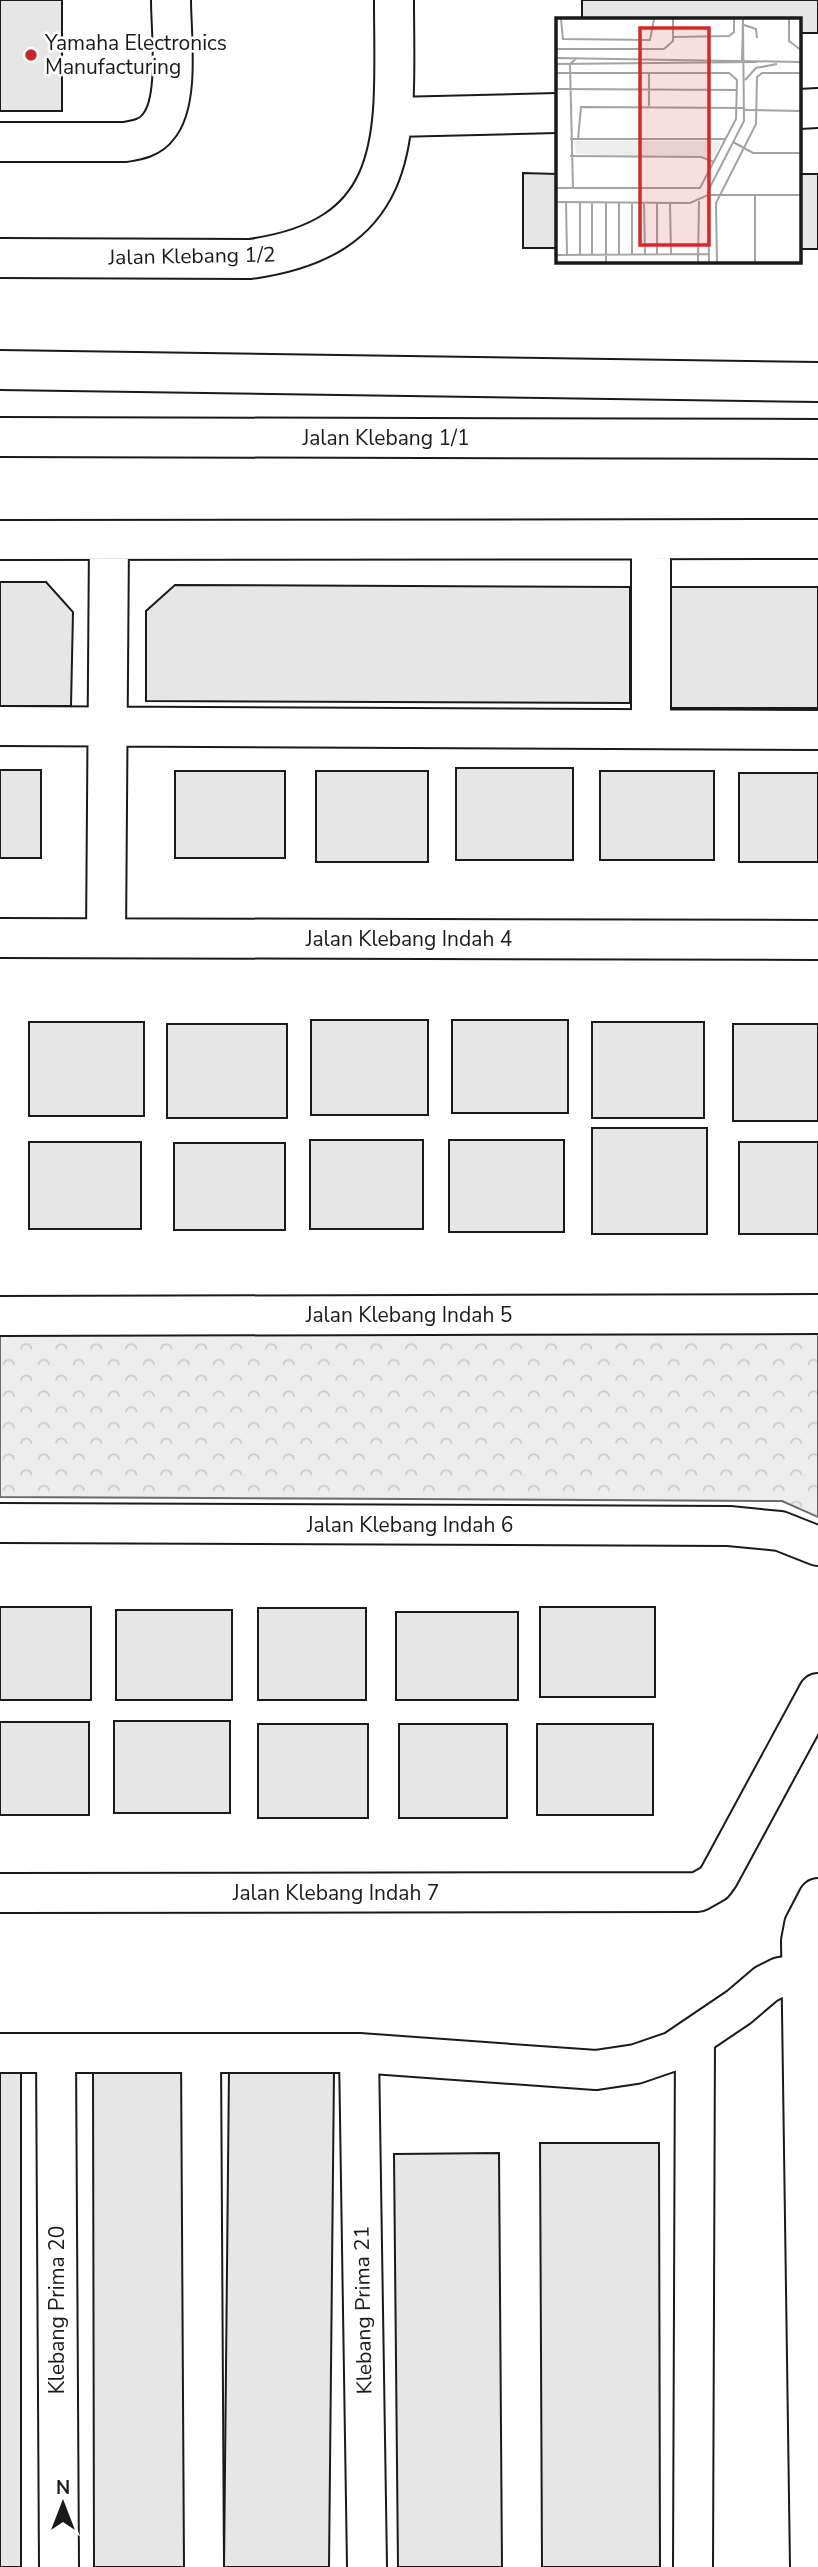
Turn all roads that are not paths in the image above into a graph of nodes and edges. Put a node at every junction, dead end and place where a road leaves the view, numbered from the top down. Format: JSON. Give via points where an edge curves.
{"nodes":[{"id":1,"x":172,"y":0,"type":"edge"},
{"id":2,"x":394,"y":0,"type":"edge"},
{"id":3,"x":394,"y":98,"type":"junction"},
{"id":4,"x":818,"y":108,"type":"edge"},
{"id":5,"x":800,"y":109,"type":"edge"},
{"id":6,"x":556,"y":113,"type":"edge"},
{"id":7,"x":0,"y":142,"type":"edge"},
{"id":8,"x":0,"y":258,"type":"edge"},
{"id":9,"x":0,"y":370,"type":"edge"},
{"id":10,"x":818,"y":382,"type":"edge"},
{"id":11,"x":0,"y":437,"type":"edge"},
{"id":12,"x":818,"y":442,"type":"edge"},
{"id":13,"x":818,"y":539,"type":"edge"},
{"id":14,"x":0,"y":540,"type":"edge"},
{"id":15,"x":108,"y":540,"type":"junction"},
{"id":16,"x":651,"y":540,"type":"junction"},
{"id":17,"x":0,"y":726,"type":"edge"},
{"id":18,"x":107,"y":726,"type":"junction"},
{"id":19,"x":651,"y":729,"type":"junction"},
{"id":20,"x":818,"y":730,"type":"edge"},
{"id":21,"x":0,"y":938,"type":"edge"},
{"id":22,"x":106,"y":938,"type":"junction"},
{"id":23,"x":818,"y":940,"type":"edge"},
{"id":24,"x":818,"y":1314,"type":"edge"},
{"id":25,"x":0,"y":1315,"type":"edge"},
{"id":26,"x":0,"y":1523,"type":"edge"},
{"id":27,"x":818,"y":1546,"type":"edge"},
{"id":28,"x":818,"y":1693,"type":"edge"},
{"id":29,"x":0,"y":1893,"type":"edge"},
{"id":30,"x":818,"y":1898,"type":"edge"},
{"id":31,"x":811,"y":1971,"type":"edge"},
{"id":32,"x":695,"y":2037,"type":"junction"},
{"id":33,"x":0,"y":2053,"type":"edge"},
{"id":34,"x":56,"y":2053,"type":"junction"},
{"id":35,"x":201,"y":2053,"type":"junction"},
{"id":36,"x":359,"y":2053,"type":"junction"},
{"id":37,"x":59,"y":2567,"type":"edge"},
{"id":38,"x":204,"y":2567,"type":"edge"},
{"id":39,"x":367,"y":2567,"type":"edge"},
{"id":40,"x":692,"y":2567,"type":"edge"},
{"id":41,"x":810,"y":2567,"type":"edge"}],
"edges":[{"from":1,"to":7,"type":"street","via":[[171,97],[157,129],[142,139],[125,142]]},
{"from":2,"to":3,"type":"street","name":"Jalan Klebang 1/2"},
{"from":3,"to":6,"type":"street"},
{"from":3,"to":8,"type":"street","name":"Jalan Klebang 1/2","via":[[389,154],[375,188],[352,218],[321,240],[287,254],[250,259]]},
{"from":4,"to":5,"type":"street"},
{"from":9,"to":10,"type":"street"},
{"from":11,"to":12,"type":"street","name":"Jalan Klebang 1/1"},
{"from":13,"to":16,"type":"street"},
{"from":14,"to":15,"type":"street"},
{"from":15,"to":16,"type":"street"},
{"from":15,"to":18,"type":"street"},
{"from":16,"to":19,"type":"street"},
{"from":17,"to":18,"type":"street"},
{"from":18,"to":19,"type":"street"},
{"from":18,"to":22,"type":"street"},
{"from":19,"to":20,"type":"street"},
{"from":21,"to":22,"type":"street","name":"Jalan Klebang Indah 4"},
{"from":22,"to":23,"type":"street","name":"Jalan Klebang Indah 4"},
{"from":24,"to":25,"type":"street","name":"Jalan Klebang Indah 5"},
{"from":26,"to":27,"type":"street","name":"Jalan Klebang Indah 6","via":[[729,1526],[780,1531]]},
{"from":28,"to":29,"type":"street","name":"Jalan Klebang Indah 7","via":[[714,1883],[698,1892]]},
{"from":30,"to":31,"type":"street","via":[[802,1933]]},
{"from":31,"to":32,"type":"street","via":[[766,1984]]},
{"from":31,"to":41,"type":"street"},
{"from":32,"to":36,"type":"street","via":[[674,2052],[596,2070]]},
{"from":32,"to":40,"type":"street"},
{"from":33,"to":34,"type":"street"},
{"from":34,"to":35,"type":"street"},
{"from":34,"to":37,"type":"street","name":"Klebang Prima 20"},
{"from":35,"to":36,"type":"street"},
{"from":35,"to":38,"type":"street"},
{"from":36,"to":39,"type":"street","name":"Klebang Prima 21"}]}
